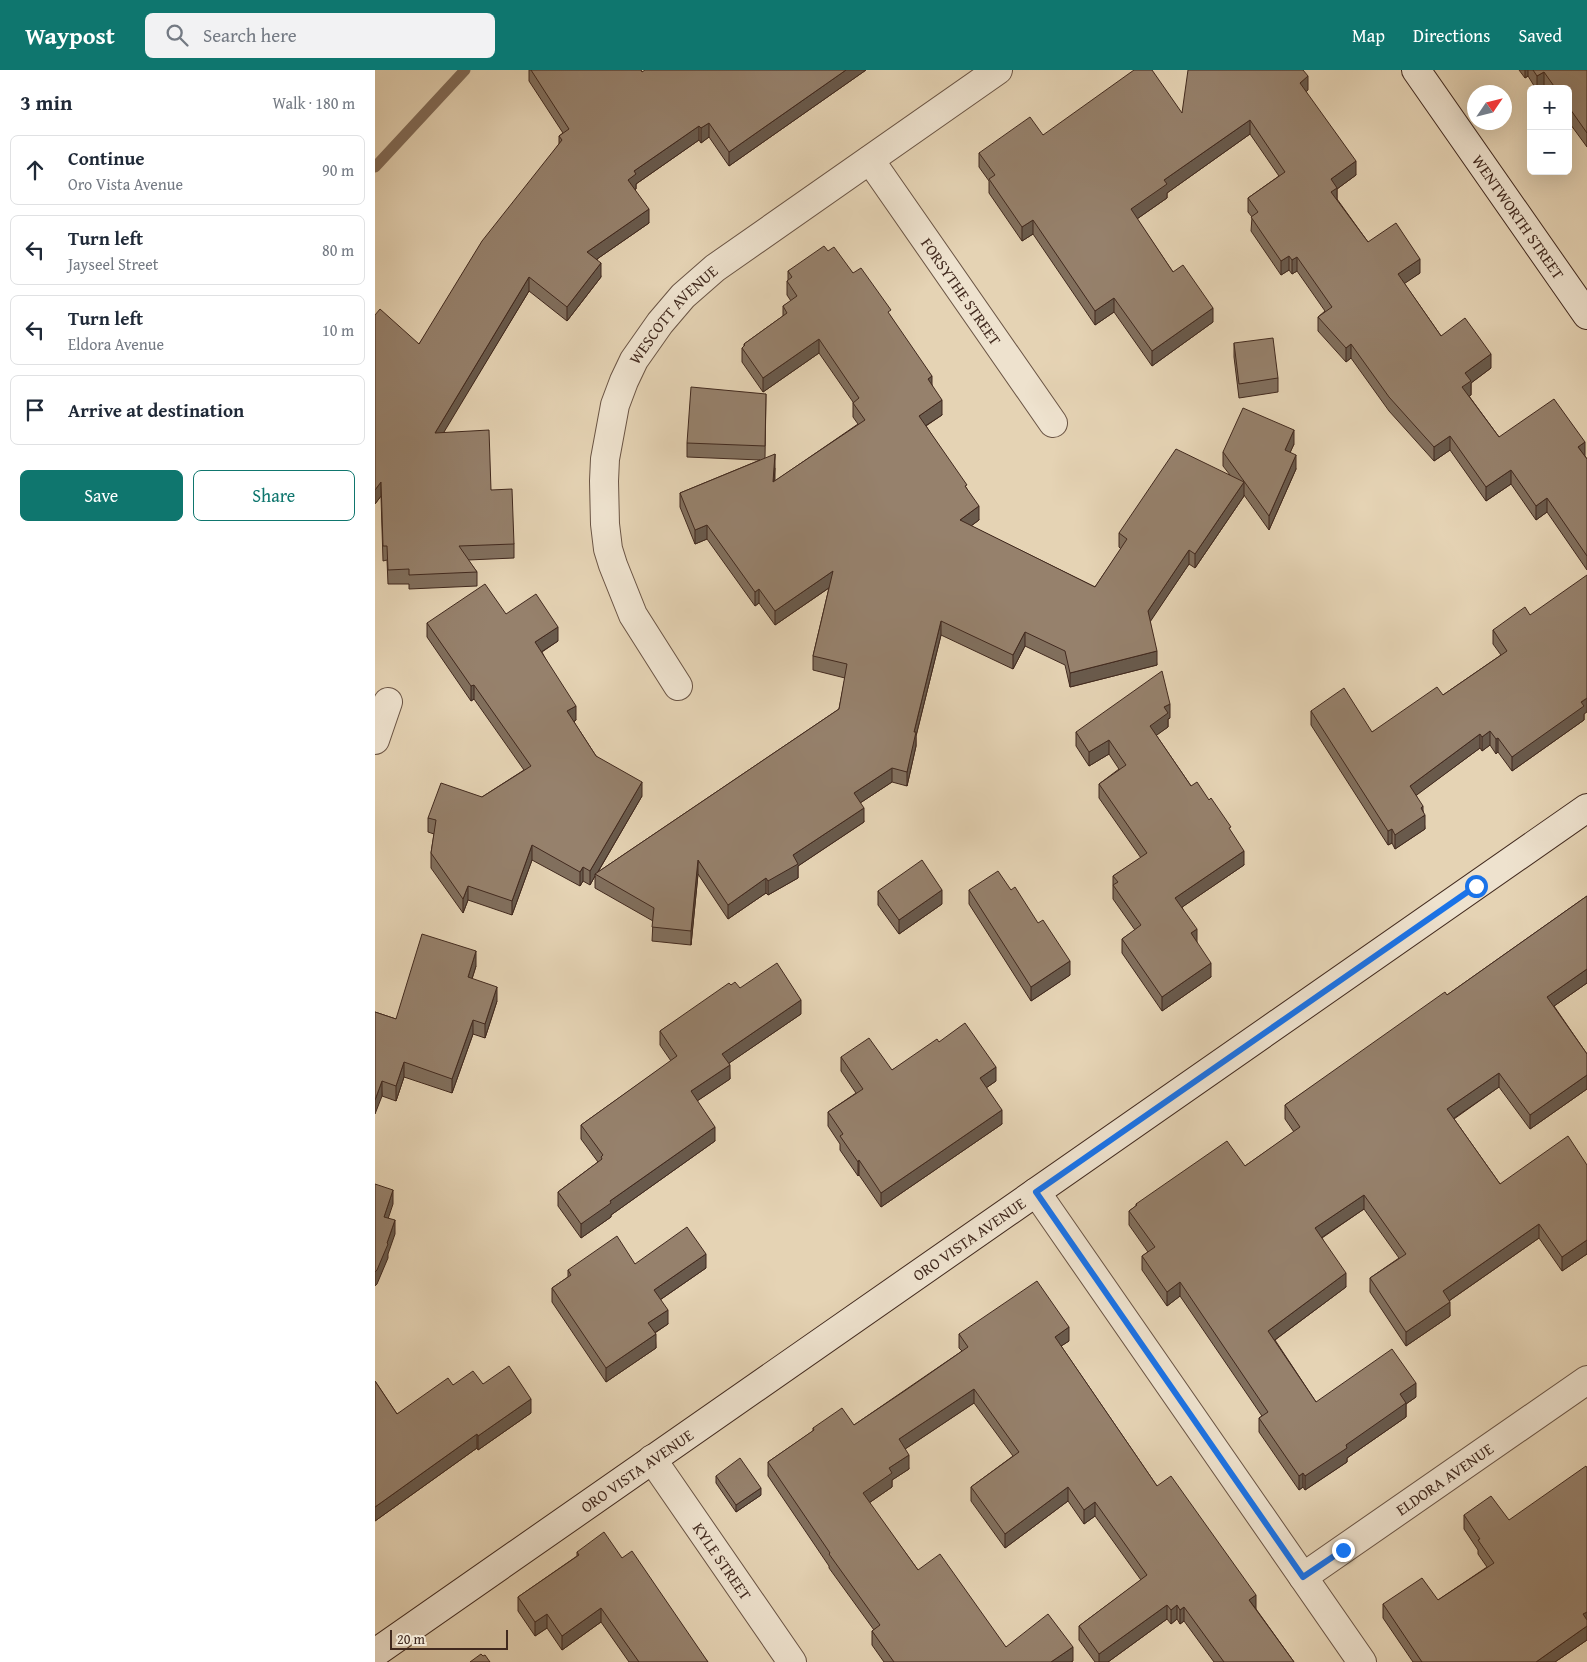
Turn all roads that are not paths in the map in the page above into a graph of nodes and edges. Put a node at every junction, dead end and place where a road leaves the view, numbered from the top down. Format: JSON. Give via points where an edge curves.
{"nodes":[{"id":1,"x":998,"y":70,"type":"edge"},
{"id":2,"x":1416,"y":70,"type":"edge"},
{"id":3,"x":870,"y":160,"type":"junction"},
{"id":4,"x":1587,"y":315,"type":"edge"},
{"id":5,"x":1053,"y":423,"type":"dead end"},
{"id":6,"x":678,"y":686,"type":"dead end"},
{"id":7,"x":388,"y":702,"type":"dead end"},
{"id":8,"x":375,"y":740,"type":"edge"},
{"id":9,"x":1587,"y":808,"type":"edge"},
{"id":10,"x":1036,"y":1192,"type":"junction"},
{"id":11,"x":1587,"y":1380,"type":"edge"},
{"id":12,"x":652,"y":1459,"type":"junction"},
{"id":13,"x":1303,"y":1577,"type":"junction"},
{"id":14,"x":375,"y":1653,"type":"edge"},
{"id":15,"x":792,"y":1662,"type":"edge"},
{"id":16,"x":1362,"y":1662,"type":"edge"}],
"edges":[{"from":1,"to":3,"type":"street","name":"WESCOTT AVENUE"},
{"from":2,"to":4,"type":"street","name":"WENTWORTH STREET"},
{"from":3,"to":5,"type":"street","name":"FORSYTHE STREET"},
{"from":3,"to":6,"type":"street","name":"WESCOTT AVENUE","via":[[715,268],[683,296],[634,360],[615,405],[604,482],[608,549],[633,615]]},
{"from":7,"to":8,"type":"street"},
{"from":9,"to":10,"type":"street","name":"ORO VISTA AVENUE"},
{"from":10,"to":12,"type":"street","name":"ORO VISTA AVENUE"},
{"from":10,"to":13,"type":"street"},
{"from":11,"to":13,"type":"street","name":"ELDORA AVENUE"},
{"from":12,"to":14,"type":"street","name":"ORO VISTA AVENUE"},
{"from":12,"to":15,"type":"street","name":"KYLE STREET"},
{"from":13,"to":16,"type":"street"}]}
